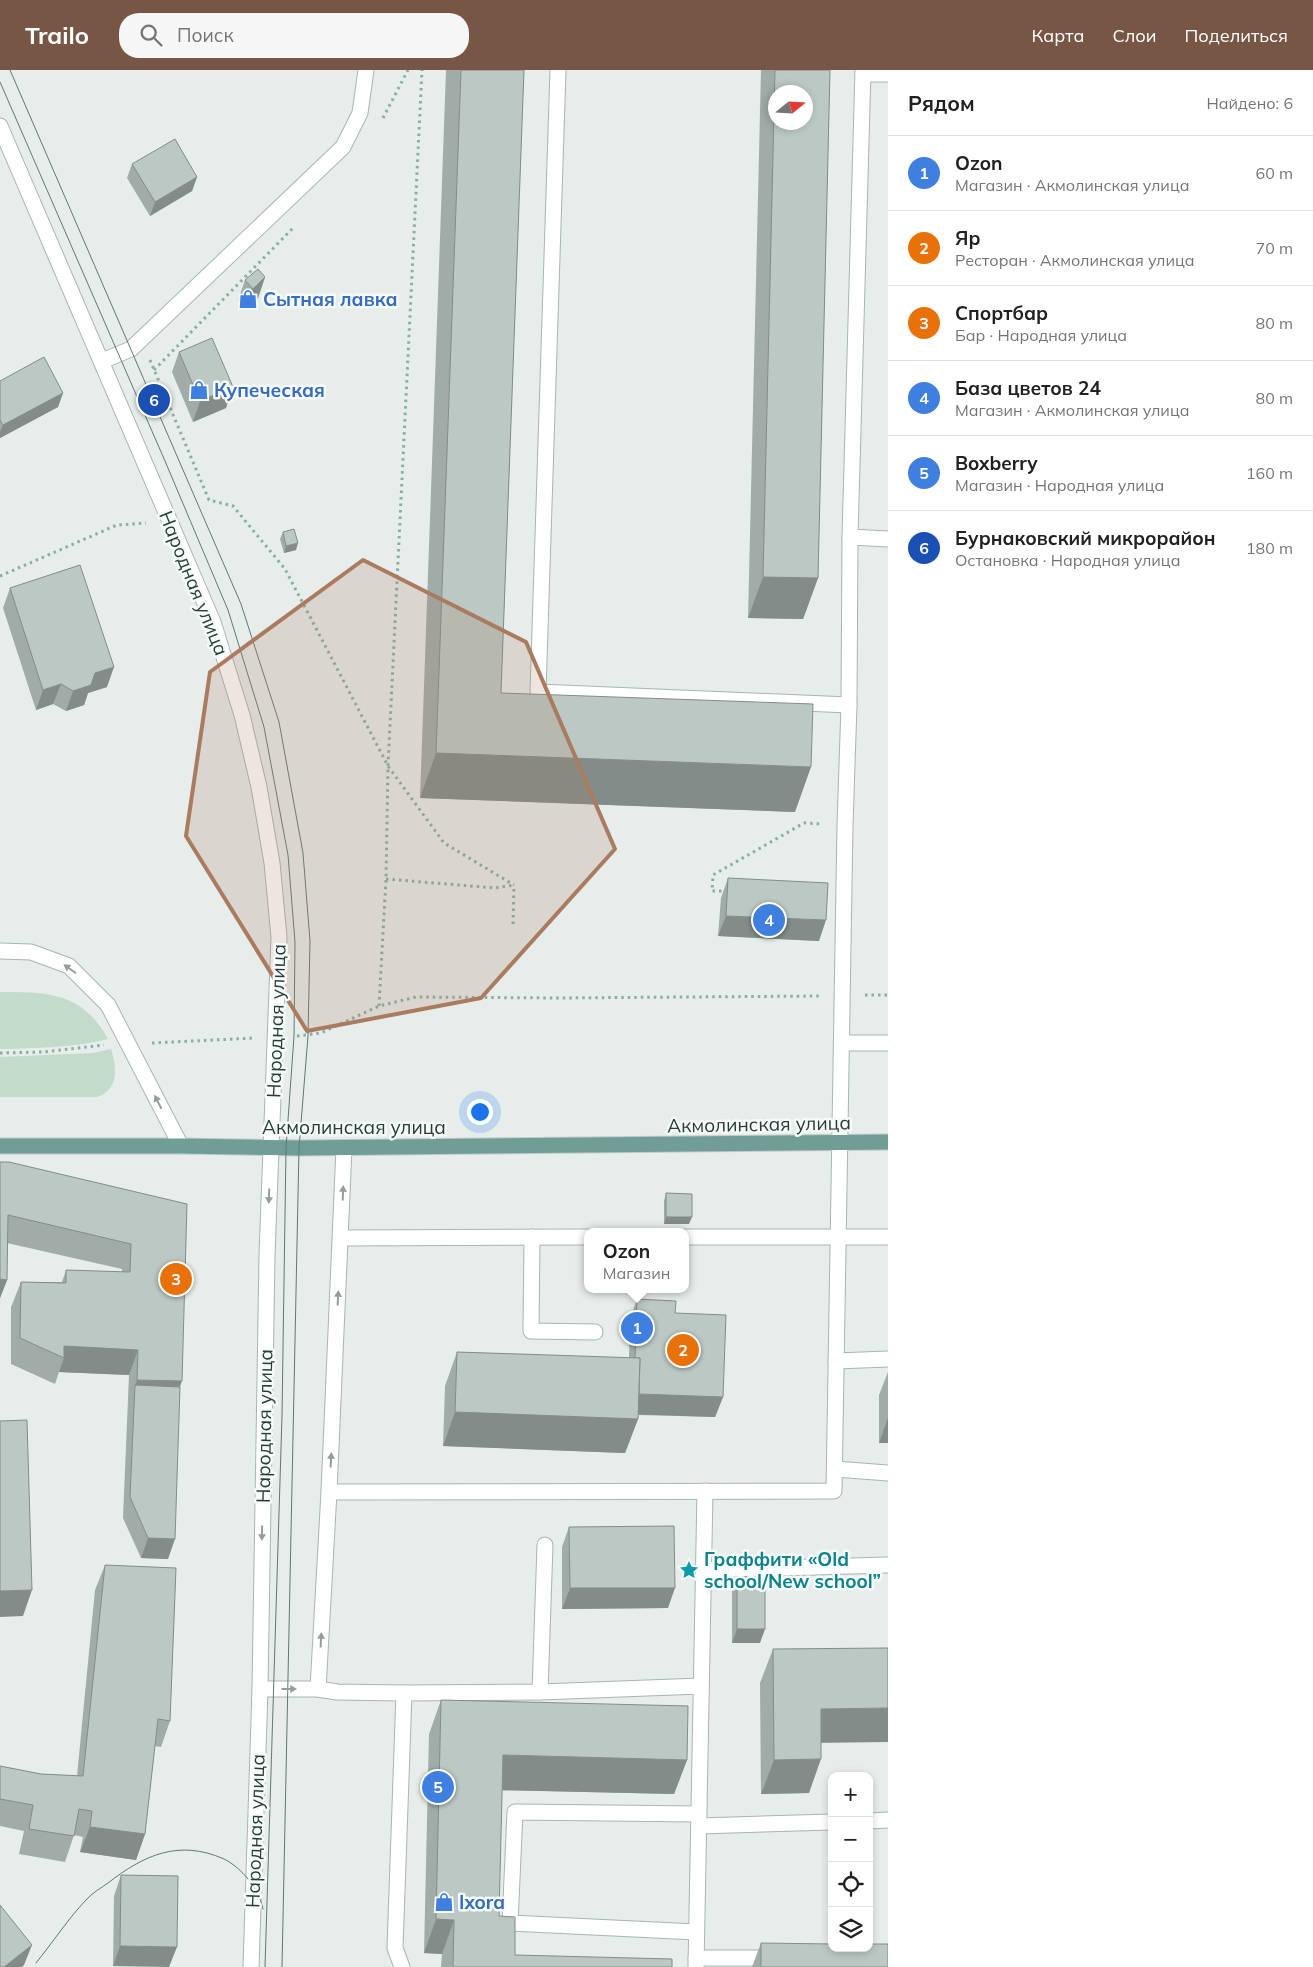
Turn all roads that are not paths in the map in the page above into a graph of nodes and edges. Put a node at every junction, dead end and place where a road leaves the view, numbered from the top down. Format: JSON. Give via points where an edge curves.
{"nodes":[{"id":1,"x":366,"y":70,"type":"edge"},
{"id":2,"x":558,"y":70,"type":"edge"},
{"id":3,"x":863,"y":72,"type":"edge"},
{"id":4,"x":888,"y":74,"type":"edge"},
{"id":5,"x":0,"y":126,"type":"edge"},
{"id":6,"x":102,"y":362,"type":"junction"},
{"id":7,"x":850,"y":537,"type":"junction"},
{"id":8,"x":888,"y":539,"type":"edge"},
{"id":9,"x":849,"y":705,"type":"junction"},
{"id":10,"x":0,"y":951,"type":"edge"},
{"id":11,"x":842,"y":1043,"type":"junction"},
{"id":12,"x":888,"y":1044,"type":"edge"},
{"id":13,"x":888,"y":1142,"type":"edge"},
{"id":14,"x":840,"y":1143,"type":"junction"},
{"id":15,"x":0,"y":1146,"type":"edge"},
{"id":16,"x":181,"y":1146,"type":"junction"},
{"id":17,"x":271,"y":1147,"type":"junction"},
{"id":18,"x":344,"y":1148,"type":"junction"},
{"id":19,"x":532,"y":1237,"type":"junction"},
{"id":20,"x":584,"y":1237,"type":"edge"},
{"id":21,"x":689,"y":1237,"type":"edge"},
{"id":22,"x":838,"y":1237,"type":"junction"},
{"id":23,"x":888,"y":1237,"type":"edge"},
{"id":24,"x":341,"y":1238,"type":"junction"},
{"id":25,"x":595,"y":1332,"type":"dead end"},
{"id":26,"x":888,"y":1359,"type":"edge"},
{"id":27,"x":836,"y":1361,"type":"junction"},
{"id":28,"x":835,"y":1469,"type":"junction"},
{"id":29,"x":888,"y":1473,"type":"edge"},
{"id":30,"x":705,"y":1491,"type":"junction"},
{"id":31,"x":329,"y":1492,"type":"junction"},
{"id":32,"x":544,"y":1545,"type":"dead end"},
{"id":33,"x":888,"y":1565,"type":"edge"},
{"id":34,"x":704,"y":1570,"type":"junction"},
{"id":35,"x":701,"y":1686,"type":"junction"},
{"id":36,"x":260,"y":1689,"type":"junction"},
{"id":37,"x":318,"y":1689,"type":"junction"},
{"id":38,"x":540,"y":1692,"type":"junction"},
{"id":39,"x":404,"y":1693,"type":"junction"},
{"id":40,"x":698,"y":1820,"type":"junction"},
{"id":41,"x":888,"y":1820,"type":"edge"},
{"id":42,"x":873,"y":1821,"type":"edge"},
{"id":43,"x":828,"y":1822,"type":"edge"},
{"id":44,"x":696,"y":1932,"type":"junction"},
{"id":45,"x":792,"y":1958,"type":"edge"},
{"id":46,"x":696,"y":1962,"type":"edge"},
{"id":47,"x":251,"y":1967,"type":"edge"},
{"id":48,"x":402,"y":1967,"type":"edge"}],
"edges":[{"from":1,"to":6,"type":"street","via":[[360,113],[343,147],[131,349]]},
{"from":2,"to":9,"type":"street","via":[[538,692]]},
{"from":3,"to":4,"type":"street"},
{"from":3,"to":7,"type":"street"},
{"from":5,"to":6,"type":"street","name":"Народная улица"},
{"from":6,"to":17,"type":"street","name":"Народная улица","via":[[213,622],[242,715],[259,787],[272,864],[278,937]]},
{"from":7,"to":8,"type":"street"},
{"from":7,"to":9,"type":"street"},
{"from":9,"to":11,"type":"street"},
{"from":16,"to":10,"type":"street","one_way":true,"via":[[108,1005],[69,966],[31,952]]},
{"from":11,"to":12,"type":"street"},
{"from":11,"to":14,"type":"street"},
{"from":13,"to":14,"type":"main road","name":"Акмолинская улица"},
{"from":14,"to":18,"type":"main road","name":"Акмолинская улица"},
{"from":14,"to":22,"type":"street"},
{"from":15,"to":16,"type":"main road","name":"Акмолинская улица"},
{"from":16,"to":17,"type":"main road","name":"Акмолинская улица"},
{"from":17,"to":18,"type":"main road","name":"Акмолинская улица"},
{"from":17,"to":36,"type":"street","name":"Народная улица","one_way":true},
{"from":24,"to":18,"type":"street","one_way":true},
{"from":19,"to":20,"type":"street"},
{"from":19,"to":24,"type":"street"},
{"from":19,"to":25,"type":"street","via":[[531,1331]]},
{"from":21,"to":22,"type":"street"},
{"from":22,"to":23,"type":"street"},
{"from":22,"to":27,"type":"street"},
{"from":31,"to":24,"type":"street","one_way":true},
{"from":26,"to":27,"type":"street"},
{"from":27,"to":28,"type":"street"},
{"from":28,"to":29,"type":"street"},
{"from":28,"to":30,"type":"street","via":[[834,1491]]},
{"from":30,"to":31,"type":"street"},
{"from":30,"to":34,"type":"street"},
{"from":37,"to":31,"type":"street","one_way":true},
{"from":32,"to":38,"type":"street"},
{"from":33,"to":34,"type":"street"},
{"from":34,"to":35,"type":"street"},
{"from":35,"to":38,"type":"street"},
{"from":35,"to":40,"type":"street"},
{"from":36,"to":37,"type":"street","one_way":true},
{"from":36,"to":47,"type":"street","name":"Народная улица"},
{"from":37,"to":39,"type":"street"},
{"from":38,"to":39,"type":"street"},
{"from":39,"to":48,"type":"street","via":[[395,1948]]},
{"from":40,"to":43,"type":"street"},
{"from":40,"to":44,"type":"street"},
{"from":40,"to":44,"type":"street","via":[[515,1812],[510,1922]]},
{"from":41,"to":42,"type":"street"},
{"from":44,"to":46,"type":"street"},
{"from":45,"to":46,"type":"street"}]}
